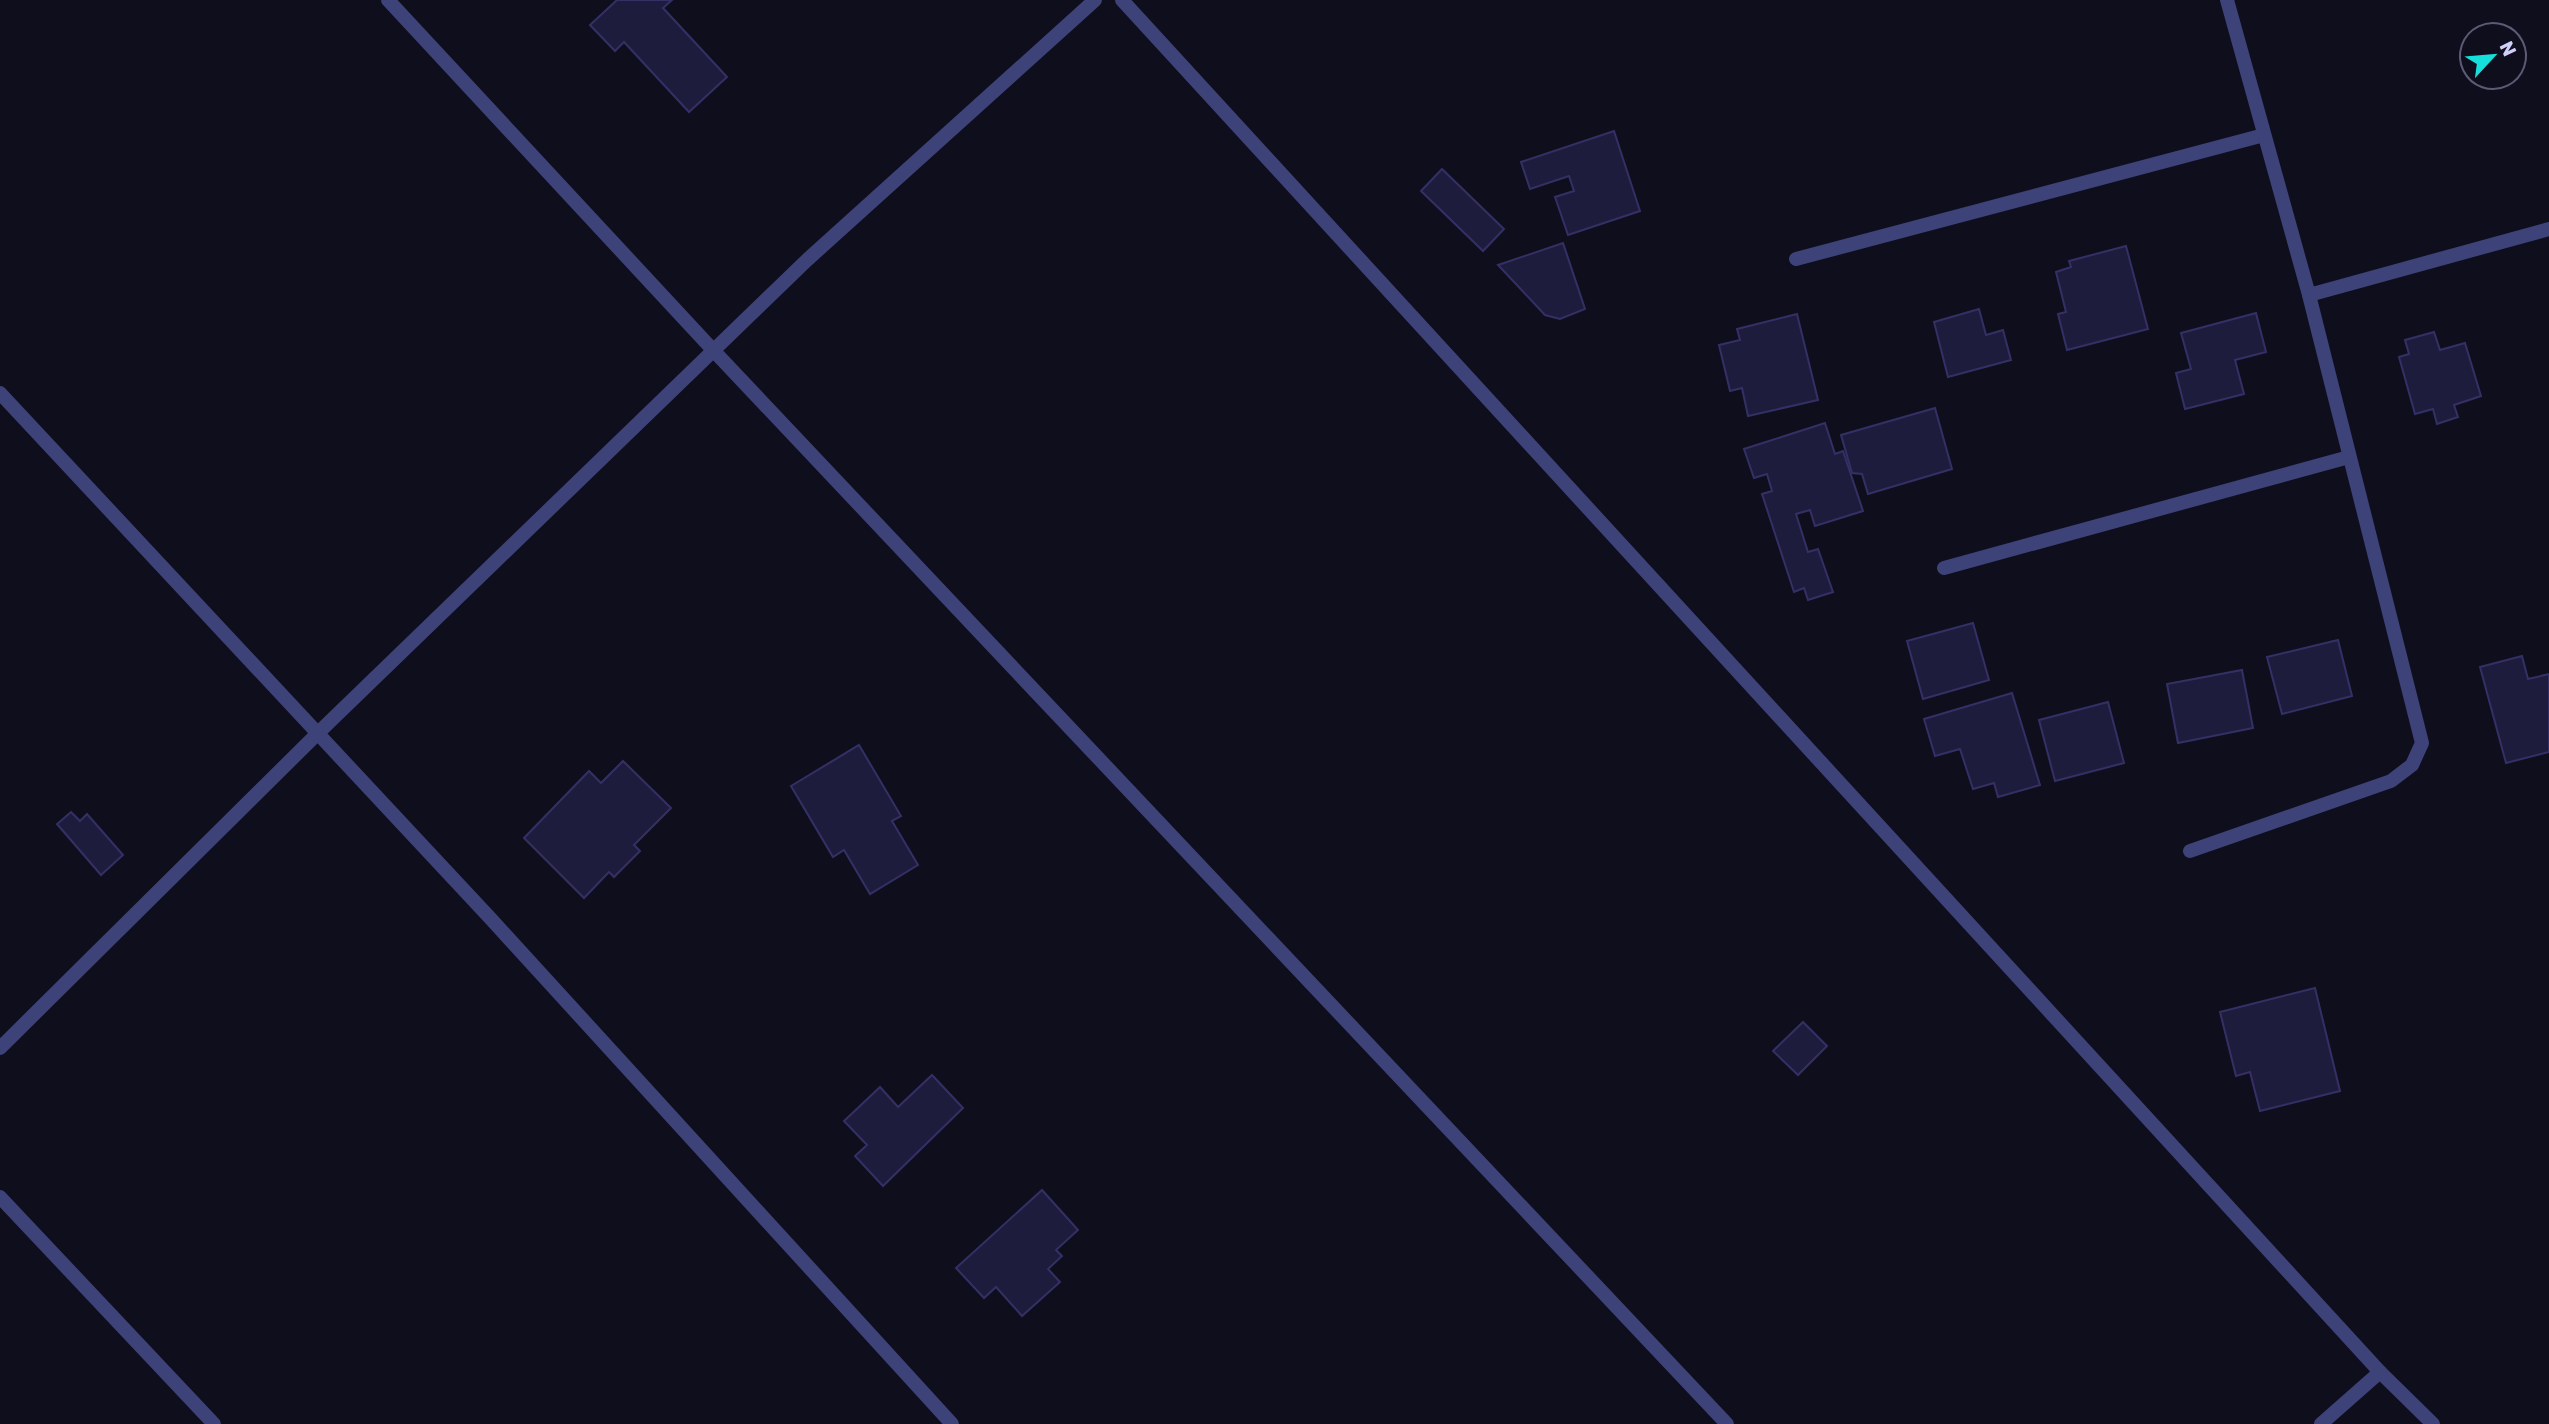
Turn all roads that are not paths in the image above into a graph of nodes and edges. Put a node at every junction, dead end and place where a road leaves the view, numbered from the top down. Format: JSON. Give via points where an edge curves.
{"nodes":[{"id":1,"x":388,"y":0,"type":"edge"},
{"id":2,"x":1095,"y":0,"type":"edge"},
{"id":3,"x":1122,"y":0,"type":"edge"},
{"id":4,"x":2227,"y":0,"type":"edge"},
{"id":5,"x":2264,"y":135,"type":"junction"},
{"id":6,"x":2549,"y":229,"type":"edge"},
{"id":7,"x":1796,"y":259,"type":"dead end"},
{"id":8,"x":2309,"y":295,"type":"junction"},
{"id":9,"x":713,"y":350,"type":"junction"},
{"id":10,"x":0,"y":393,"type":"edge"},
{"id":11,"x":2349,"y":457,"type":"junction"},
{"id":12,"x":1944,"y":569,"type":"dead end"},
{"id":13,"x":317,"y":734,"type":"junction"},
{"id":14,"x":2190,"y":851,"type":"dead end"},
{"id":15,"x":0,"y":1048,"type":"edge"},
{"id":16,"x":0,"y":1197,"type":"edge"},
{"id":17,"x":2380,"y":1372,"type":"junction"},
{"id":18,"x":214,"y":1424,"type":"edge"},
{"id":19,"x":952,"y":1424,"type":"edge"},
{"id":20,"x":1727,"y":1424,"type":"edge"},
{"id":21,"x":2321,"y":1424,"type":"edge"},
{"id":22,"x":2433,"y":1424,"type":"edge"}],
"edges":[{"from":1,"to":9,"type":"street"},
{"from":2,"to":9,"type":"street"},
{"from":3,"to":17,"type":"street"},
{"from":4,"to":5,"type":"street"},
{"from":5,"to":7,"type":"street"},
{"from":5,"to":8,"type":"street"},
{"from":6,"to":8,"type":"street"},
{"from":8,"to":11,"type":"street"},
{"from":9,"to":13,"type":"street"},
{"from":9,"to":20,"type":"street"},
{"from":10,"to":13,"type":"street"},
{"from":11,"to":12,"type":"street"},
{"from":11,"to":14,"type":"street","via":[[2422,743],[2412,765],[2391,781]]},
{"from":13,"to":15,"type":"street"},
{"from":13,"to":19,"type":"street"},
{"from":16,"to":18,"type":"street"},
{"from":17,"to":21,"type":"street"},
{"from":17,"to":22,"type":"street"}]}
